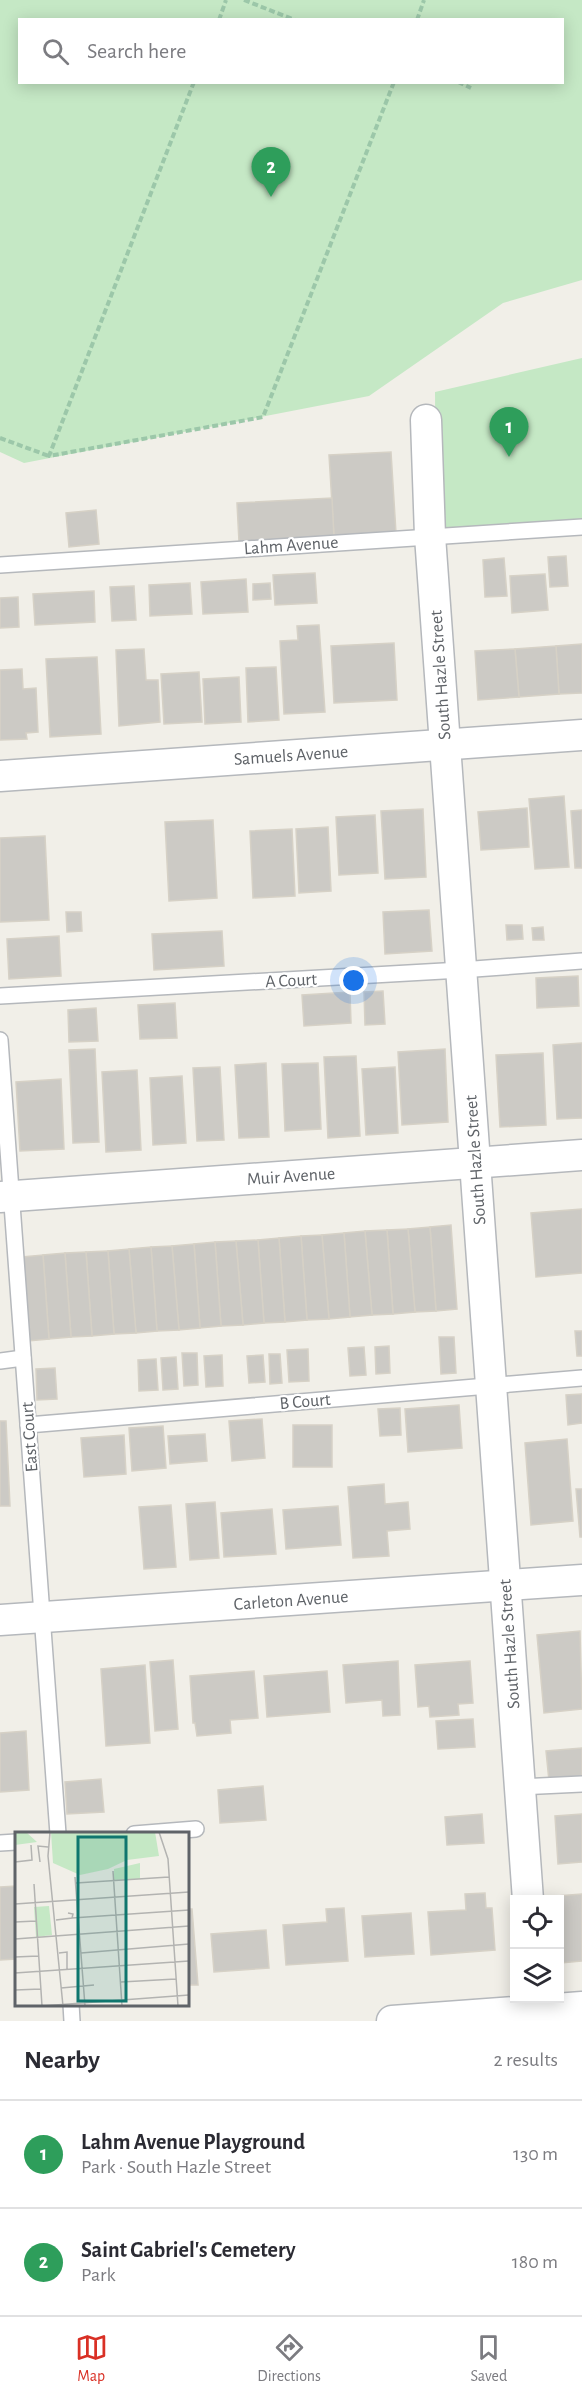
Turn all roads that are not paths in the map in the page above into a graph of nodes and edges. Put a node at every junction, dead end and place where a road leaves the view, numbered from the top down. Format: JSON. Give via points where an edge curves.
{"nodes":[{"id":1,"x":426,"y":420,"type":"dead end"},
{"id":2,"x":582,"y":527,"type":"edge"},
{"id":3,"x":430,"y":536,"type":"junction"},
{"id":4,"x":0,"y":565,"type":"edge"},
{"id":5,"x":582,"y":735,"type":"edge"},
{"id":6,"x":445,"y":744,"type":"junction"},
{"id":7,"x":0,"y":776,"type":"edge"},
{"id":8,"x":582,"y":961,"type":"edge"},
{"id":9,"x":461,"y":970,"type":"junction"},
{"id":10,"x":0,"y":996,"type":"edge"},
{"id":11,"x":0,"y":1040,"type":"edge"},
{"id":12,"x":582,"y":1155,"type":"edge"},
{"id":13,"x":475,"y":1163,"type":"junction"},
{"id":14,"x":6,"y":1197,"type":"edge"},
{"id":15,"x":23,"y":1358,"type":"junction"},
{"id":16,"x":0,"y":1361,"type":"edge"},
{"id":17,"x":582,"y":1378,"type":"edge"},
{"id":18,"x":491,"y":1385,"type":"junction"},
{"id":19,"x":28,"y":1425,"type":"junction"},
{"id":20,"x":582,"y":1580,"type":"edge"},
{"id":21,"x":505,"y":1585,"type":"junction"},
{"id":22,"x":42,"y":1618,"type":"junction"},
{"id":23,"x":0,"y":1620,"type":"edge"},
{"id":24,"x":582,"y":1784,"type":"edge"},
{"id":25,"x":519,"y":1787,"type":"junction"},
{"id":26,"x":196,"y":1829,"type":"dead end"},
{"id":27,"x":58,"y":1832,"type":"edge"},
{"id":28,"x":150,"y":1832,"type":"edge"},
{"id":29,"x":15,"y":1842,"type":"edge"},
{"id":30,"x":0,"y":1843,"type":"edge"},
{"id":31,"x":528,"y":1895,"type":"edge"},
{"id":32,"x":71,"y":2006,"type":"edge"},
{"id":33,"x":582,"y":2007,"type":"edge"},
{"id":34,"x":536,"y":2010,"type":"edge"},
{"id":35,"x":72,"y":2021,"type":"edge"},
{"id":36,"x":392,"y":2021,"type":"edge"}],
"edges":[{"from":1,"to":3,"type":"street","name":"South Hazle Street"},
{"from":2,"to":3,"type":"lane","name":"Lahm Avenue"},
{"from":3,"to":4,"type":"lane","name":"Lahm Avenue"},
{"from":3,"to":6,"type":"street","name":"South Hazle Street"},
{"from":5,"to":6,"type":"street","name":"Samuels Avenue"},
{"from":6,"to":7,"type":"street","name":"Samuels Avenue"},
{"from":6,"to":9,"type":"street","name":"South Hazle Street"},
{"from":8,"to":9,"type":"lane","name":"A Court"},
{"from":9,"to":10,"type":"lane","name":"A Court"},
{"from":9,"to":13,"type":"street","name":"South Hazle Street"},
{"from":11,"to":14,"type":"lane","name":"East Court"},
{"from":12,"to":13,"type":"street","name":"Muir Avenue"},
{"from":13,"to":14,"type":"street","name":"Muir Avenue"},
{"from":13,"to":18,"type":"street","name":"South Hazle Street"},
{"from":14,"to":15,"type":"lane","name":"East Court"},
{"from":15,"to":16,"type":"lane"},
{"from":15,"to":19,"type":"lane","name":"East Court"},
{"from":17,"to":18,"type":"lane","name":"B Court"},
{"from":18,"to":19,"type":"lane","name":"B Court"},
{"from":18,"to":21,"type":"street","name":"South Hazle Street"},
{"from":19,"to":22,"type":"lane","name":"East Court"},
{"from":20,"to":21,"type":"street","name":"Carleton Avenue"},
{"from":21,"to":22,"type":"street","name":"Carleton Avenue"},
{"from":21,"to":25,"type":"street","name":"South Hazle Street"},
{"from":22,"to":23,"type":"street","name":"Carleton Avenue"},
{"from":22,"to":27,"type":"lane","name":"East Court"},
{"from":24,"to":25,"type":"lane"},
{"from":25,"to":31,"type":"street","name":"South Hazle Street"},
{"from":26,"to":28,"type":"lane"},
{"from":29,"to":30,"type":"lane"},
{"from":32,"to":35,"type":"lane"},
{"from":33,"to":34,"type":"street"},
{"from":34,"to":36,"type":"street"}]}
